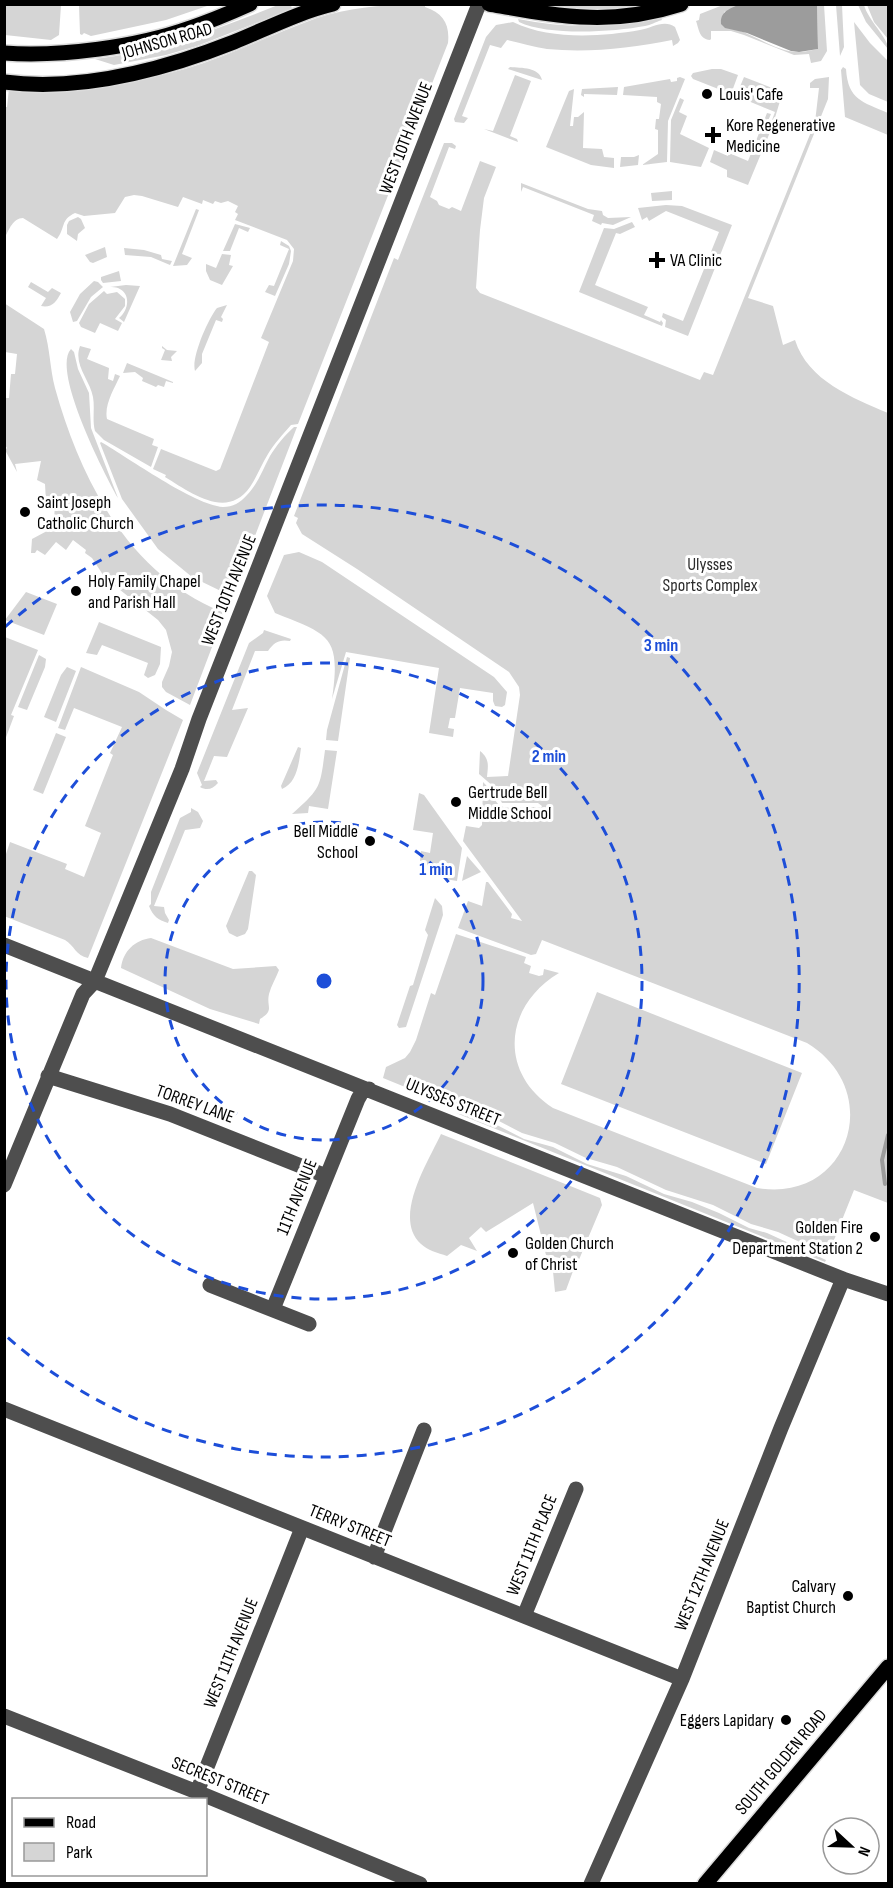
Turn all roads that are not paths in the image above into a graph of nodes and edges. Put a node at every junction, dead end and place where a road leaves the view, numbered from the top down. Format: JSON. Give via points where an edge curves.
{"nodes":[{"id":1,"x":250,"y":4,"type":"edge"},
{"id":2,"x":333,"y":4,"type":"edge"},
{"id":3,"x":479,"y":4,"type":"edge"},
{"id":4,"x":489,"y":4,"type":"edge"},
{"id":5,"x":681,"y":4,"type":"edge"},
{"id":6,"x":4,"y":53,"type":"edge"},
{"id":7,"x":4,"y":82,"type":"edge"},
{"id":8,"x":4,"y":945,"type":"edge"},
{"id":9,"x":95,"y":981,"type":"junction"},
{"id":10,"x":48,"y":1076,"type":"junction"},
{"id":11,"x":363,"y":1094,"type":"junction"},
{"id":12,"x":326,"y":1176,"type":"junction"},
{"id":13,"x":4,"y":1185,"type":"edge"},
{"id":14,"x":843,"y":1279,"type":"junction"},
{"id":15,"x":210,"y":1285,"type":"dead end"},
{"id":16,"x":888,"y":1294,"type":"edge"},
{"id":17,"x":273,"y":1310,"type":"junction"},
{"id":18,"x":309,"y":1324,"type":"dead end"},
{"id":19,"x":4,"y":1409,"type":"edge"},
{"id":20,"x":424,"y":1430,"type":"dead end"},
{"id":21,"x":576,"y":1489,"type":"dead end"},
{"id":22,"x":302,"y":1528,"type":"junction"},
{"id":23,"x":374,"y":1557,"type":"junction"},
{"id":24,"x":524,"y":1616,"type":"junction"},
{"id":25,"x":888,"y":1667,"type":"edge"},
{"id":26,"x":682,"y":1679,"type":"junction"},
{"id":27,"x":4,"y":1716,"type":"edge"},
{"id":28,"x":197,"y":1792,"type":"junction"},
{"id":29,"x":420,"y":1884,"type":"edge"},
{"id":30,"x":591,"y":1884,"type":"edge"},
{"id":31,"x":705,"y":1884,"type":"edge"}],
"edges":[{"from":1,"to":6,"type":"main road","name":"JOHNSON ROAD","via":[[189,29],[141,41],[71,51]]},
{"from":2,"to":7,"type":"main road","name":"JOHNSON ROAD","via":[[154,68],[77,82]]},
{"from":3,"to":9,"type":"street","name":"WEST 10TH AVENUE","via":[[182,769]]},
{"from":4,"to":5,"type":"main road","via":[[591,19],[617,18]]},
{"from":8,"to":9,"type":"street","name":"ULYSSES STREET"},
{"from":9,"to":10,"type":"street","name":"WEST 10TH AVENUE","via":[[83,994]]},
{"from":9,"to":11,"type":"street","name":"ULYSSES STREET"},
{"from":10,"to":12,"type":"street","name":"TORREY LANE","via":[[170,1114]]},
{"from":10,"to":13,"type":"street","name":"WEST 10TH AVENUE"},
{"from":11,"to":12,"type":"street","name":"11TH AVENUE"},
{"from":11,"to":14,"type":"street","name":"ULYSSES STREET"},
{"from":12,"to":17,"type":"street","name":"11TH AVENUE"},
{"from":14,"to":16,"type":"street","name":"ULYSSES STREET"},
{"from":14,"to":26,"type":"street","name":"WEST 12TH AVENUE"},
{"from":15,"to":17,"type":"street"},
{"from":17,"to":18,"type":"street"},
{"from":19,"to":22,"type":"street","name":"TERRY STREET"},
{"from":20,"to":23,"type":"street"},
{"from":21,"to":24,"type":"street","name":"WEST 11TH PLACE"},
{"from":22,"to":23,"type":"street","name":"TERRY STREET"},
{"from":22,"to":28,"type":"street","name":"WEST 11TH AVENUE"},
{"from":23,"to":24,"type":"street","name":"TERRY STREET"},
{"from":24,"to":26,"type":"street","name":"TERRY STREET"},
{"from":25,"to":31,"type":"main road","name":"SOUTH GOLDEN ROAD"},
{"from":26,"to":30,"type":"street","name":"WEST 12TH AVENUE"},
{"from":27,"to":28,"type":"street","name":"SECREST STREET"},
{"from":28,"to":29,"type":"street","name":"SECREST STREET"}]}
